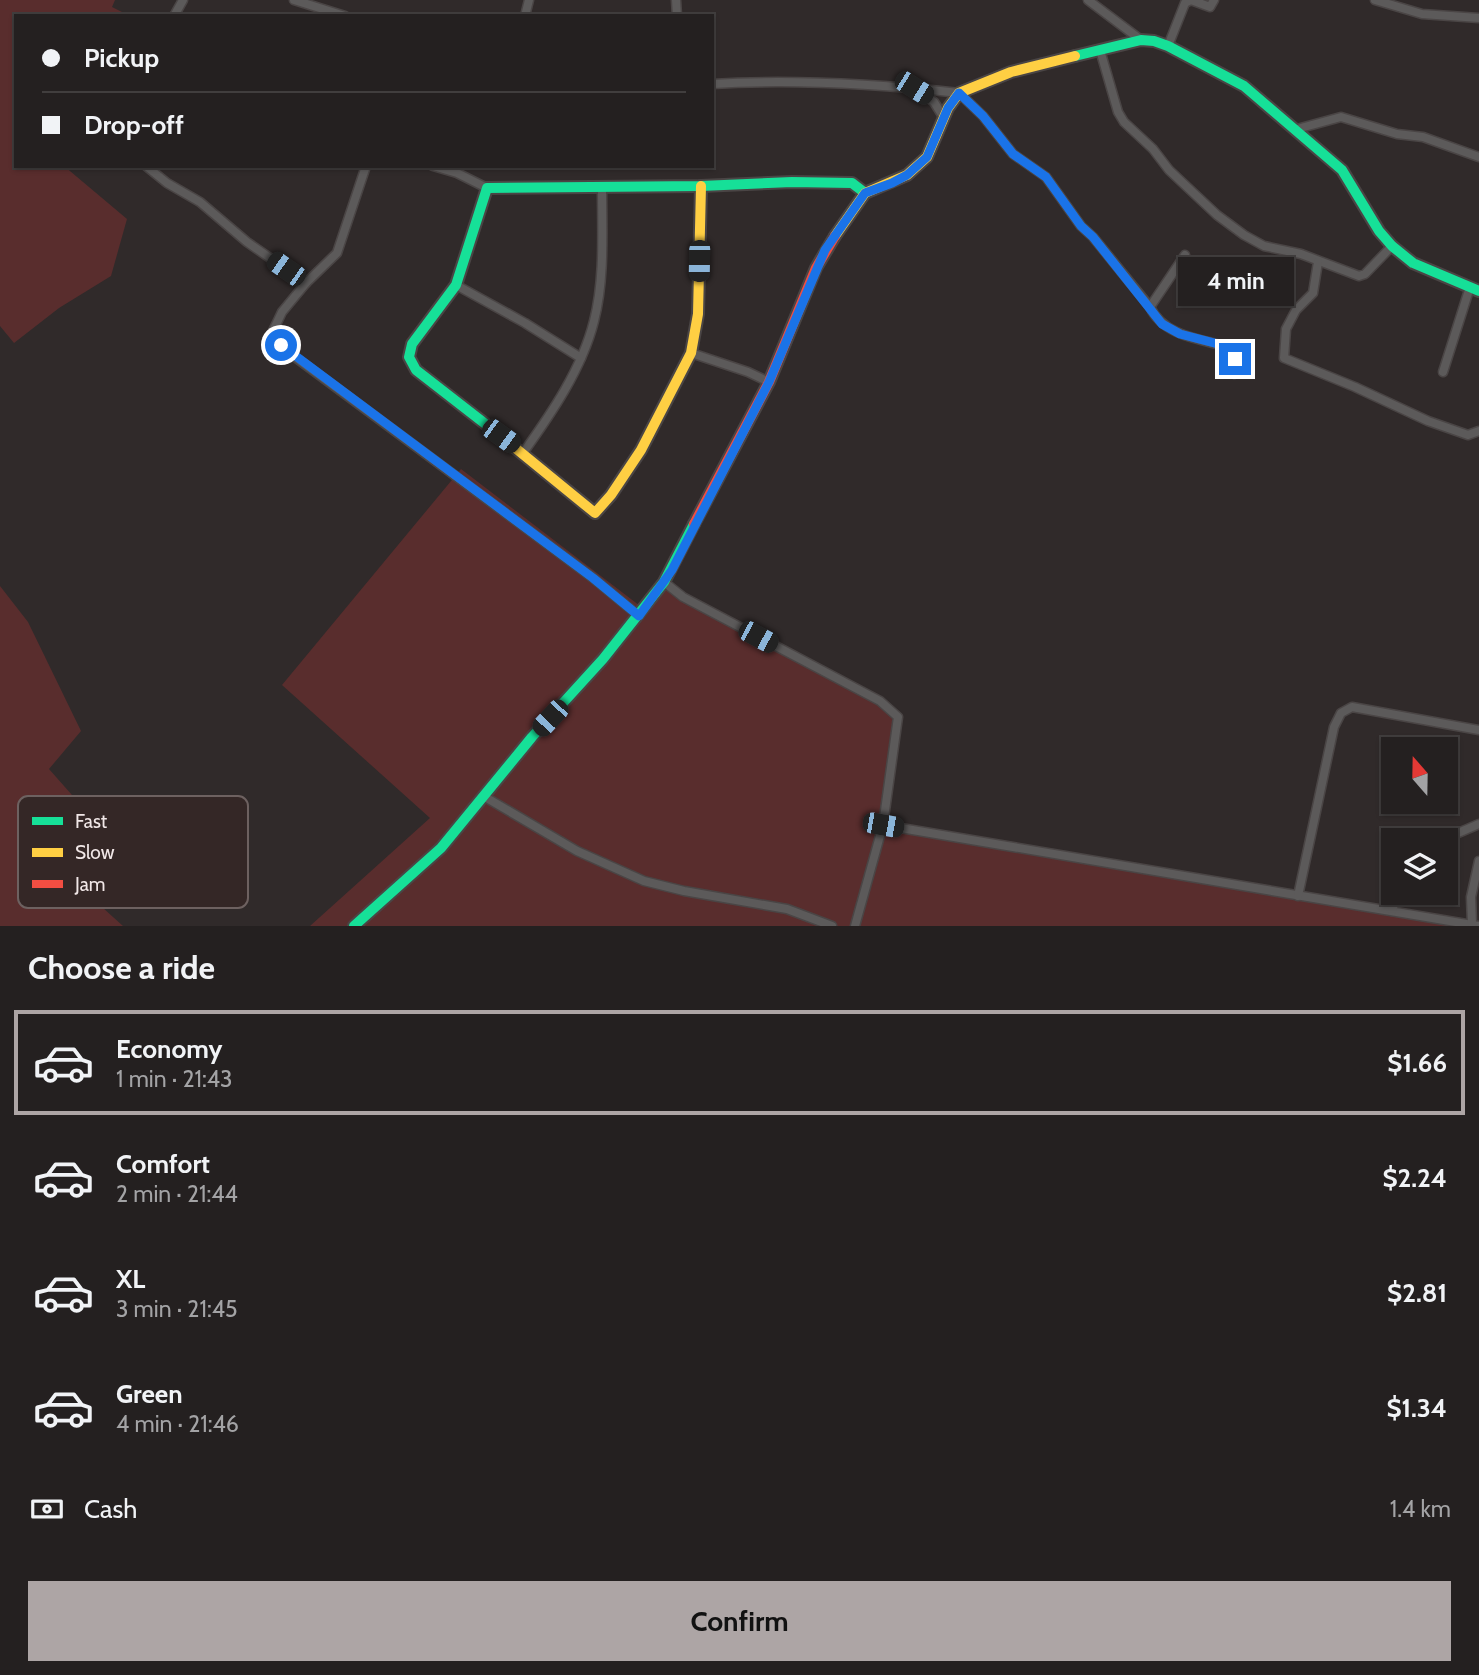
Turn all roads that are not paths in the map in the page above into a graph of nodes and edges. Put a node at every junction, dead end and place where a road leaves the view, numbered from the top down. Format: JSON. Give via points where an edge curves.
{"nodes":[{"id":1,"x":294,"y":0,"type":"edge"},
{"id":2,"x":1088,"y":0,"type":"edge"},
{"id":3,"x":1214,"y":0,"type":"edge"},
{"id":4,"x":1375,"y":0,"type":"edge"},
{"id":5,"x":1409,"y":0,"type":"edge"},
{"id":6,"x":1404,"y":9,"type":"junction"},
{"id":7,"x":339,"y":14,"type":"edge"},
{"id":8,"x":1479,"y":18,"type":"edge"},
{"id":9,"x":1141,"y":40,"type":"junction"},
{"id":10,"x":1167,"y":46,"type":"junction"},
{"id":11,"x":1100,"y":50,"type":"junction"},
{"id":12,"x":714,"y":84,"type":"edge"},
{"id":13,"x":914,"y":88,"type":"junction"},
{"id":14,"x":959,"y":93,"type":"junction"},
{"id":15,"x":944,"y":118,"type":"junction"},
{"id":16,"x":1297,"y":129,"type":"junction"},
{"id":17,"x":1479,"y":157,"type":"edge"},
{"id":18,"x":148,"y":168,"type":"edge"},
{"id":19,"x":365,"y":168,"type":"edge"},
{"id":20,"x":440,"y":168,"type":"edge"},
{"id":21,"x":701,"y":186,"type":"junction"},
{"id":22,"x":602,"y":187,"type":"junction"},
{"id":23,"x":486,"y":188,"type":"junction"},
{"id":24,"x":865,"y":193,"type":"junction"},
{"id":25,"x":1392,"y":246,"type":"junction"},
{"id":26,"x":1185,"y":256,"type":"dead end"},
{"id":27,"x":1318,"y":262,"type":"junction"},
{"id":28,"x":306,"y":282,"type":"junction"},
{"id":29,"x":456,"y":285,"type":"junction"},
{"id":30,"x":1475,"y":289,"type":"edge"},
{"id":31,"x":1150,"y":307,"type":"junction"},
{"id":32,"x":691,"y":353,"type":"junction"},
{"id":33,"x":581,"y":358,"type":"junction"},
{"id":34,"x":1443,"y":372,"type":"dead end"},
{"id":35,"x":1234,"y":374,"type":"dead end"},
{"id":36,"x":769,"y":382,"type":"junction"},
{"id":37,"x":1479,"y":431,"type":"edge"},
{"id":38,"x":523,"y":453,"type":"junction"},
{"id":39,"x":664,"y":582,"type":"junction"},
{"id":40,"x":639,"y":616,"type":"junction"},
{"id":41,"x":1479,"y":730,"type":"edge"},
{"id":42,"x":485,"y":797,"type":"junction"},
{"id":43,"x":1479,"y":824,"type":"edge"},
{"id":44,"x":883,"y":825,"type":"junction"},
{"id":45,"x":1458,"y":833,"type":"edge"},
{"id":46,"x":1479,"y":861,"type":"edge"},
{"id":47,"x":1298,"y":896,"type":"junction"},
{"id":48,"x":1394,"y":905,"type":"edge"},
{"id":49,"x":1392,"y":911,"type":"junction"},
{"id":50,"x":1475,"y":925,"type":"edge"},
{"id":51,"x":354,"y":926,"type":"edge"},
{"id":52,"x":832,"y":926,"type":"edge"},
{"id":53,"x":855,"y":926,"type":"edge"}],
"edges":[{"from":1,"to":7,"type":"street"},
{"from":2,"to":9,"type":"street"},
{"from":3,"to":10,"type":"street","via":[[1210,6],[1191,0],[1185,3]]},
{"from":4,"to":6,"type":"street"},
{"from":5,"to":6,"type":"street"},
{"from":6,"to":8,"type":"street"},
{"from":9,"to":10,"type":"street"},
{"from":9,"to":11,"type":"street"},
{"from":10,"to":16,"type":"street","via":[[1244,86]]},
{"from":11,"to":14,"type":"street","via":[[1011,72]]},
{"from":11,"to":27,"type":"street","via":[[1120,116],[1169,170],[1244,235]]},
{"from":12,"to":13,"type":"street","via":[[795,81]]},
{"from":13,"to":14,"type":"street"},
{"from":13,"to":15,"type":"street","via":[[934,102]]},
{"from":14,"to":15,"type":"street"},
{"from":14,"to":31,"type":"street","via":[[1013,154],[1046,177]]},
{"from":15,"to":24,"type":"street","via":[[918,167]]},
{"from":16,"to":17,"type":"street","via":[[1341,117],[1423,137]]},
{"from":16,"to":25,"type":"street","via":[[1342,170]]},
{"from":18,"to":28,"type":"street"},
{"from":19,"to":28,"type":"street","via":[[337,253]]},
{"from":20,"to":23,"type":"street"},
{"from":21,"to":22,"type":"street"},
{"from":21,"to":24,"type":"street","via":[[852,183]]},
{"from":21,"to":32,"type":"street","via":[[698,314]]},
{"from":22,"to":23,"type":"street"},
{"from":22,"to":33,"type":"street","via":[[595,321]]},
{"from":23,"to":29,"type":"street"},
{"from":24,"to":36,"type":"street","via":[[825,250]]},
{"from":25,"to":27,"type":"street","via":[[1359,276]]},
{"from":25,"to":30,"type":"street","via":[[1413,263]]},
{"from":26,"to":31,"type":"street"},
{"from":27,"to":37,"type":"street","via":[[1313,293],[1286,328],[1283,355],[1287,361],[1439,426],[1468,435]]},
{"from":28,"to":40,"type":"street","via":[[282,312],[271,335],[276,341]]},
{"from":29,"to":33,"type":"street"},
{"from":29,"to":38,"type":"street","via":[[412,344],[409,357],[416,370]]},
{"from":30,"to":34,"type":"street"},
{"from":31,"to":35,"type":"street","via":[[1154,317],[1180,334],[1226,346],[1235,359]]},
{"from":32,"to":36,"type":"street"},
{"from":32,"to":38,"type":"street","via":[[641,450],[595,513]]},
{"from":33,"to":38,"type":"street"},
{"from":36,"to":39,"type":"street"},
{"from":39,"to":40,"type":"street"},
{"from":39,"to":44,"type":"street","via":[[683,597],[894,711],[898,717]]},
{"from":40,"to":42,"type":"street"},
{"from":41,"to":47,"type":"street","via":[[1352,707],[1340,713]]},
{"from":42,"to":51,"type":"street","via":[[425,865]]},
{"from":42,"to":52,"type":"street","via":[[577,851],[644,881],[787,909]]},
{"from":43,"to":45,"type":"street"},
{"from":44,"to":47,"type":"street"},
{"from":44,"to":53,"type":"street"},
{"from":46,"to":50,"type":"street","via":[[1471,897]]},
{"from":47,"to":49,"type":"street"},
{"from":48,"to":49,"type":"street"},
{"from":49,"to":50,"type":"street"}]}
